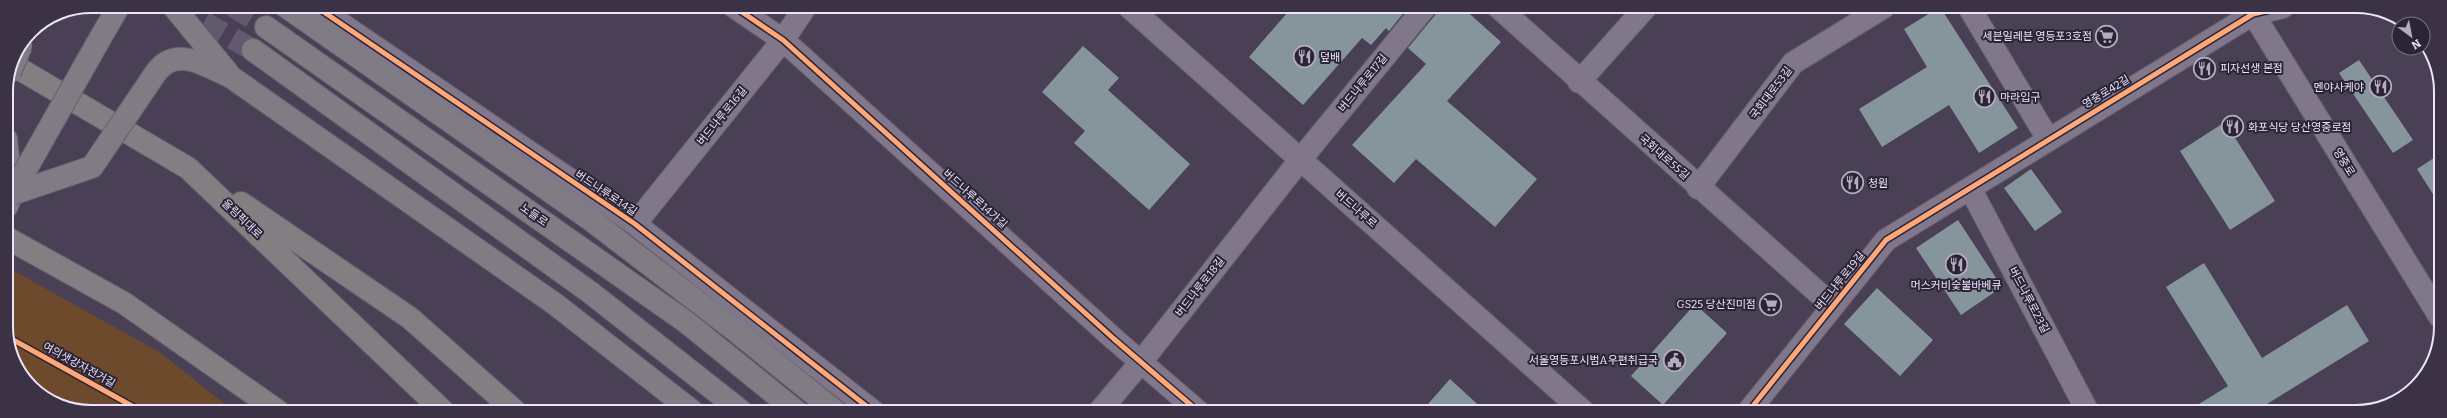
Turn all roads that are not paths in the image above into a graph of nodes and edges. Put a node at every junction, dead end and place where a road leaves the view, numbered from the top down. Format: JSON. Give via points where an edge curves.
{"nodes":[{"id":1,"x":115,"y":13,"type":"edge"},
{"id":2,"x":180,"y":13,"type":"edge"},
{"id":3,"x":295,"y":13,"type":"edge"},
{"id":4,"x":325,"y":13,"type":"edge"},
{"id":5,"x":743,"y":13,"type":"edge"},
{"id":6,"x":801,"y":13,"type":"edge"},
{"id":7,"x":1136,"y":13,"type":"edge"},
{"id":8,"x":1420,"y":13,"type":"edge"},
{"id":9,"x":1505,"y":13,"type":"edge"},
{"id":10,"x":1640,"y":13,"type":"edge"},
{"id":11,"x":1874,"y":13,"type":"edge"},
{"id":12,"x":1973,"y":13,"type":"edge"},
{"id":13,"x":2246,"y":13,"type":"edge"},
{"id":14,"x":2253,"y":13,"type":"edge"},
{"id":15,"x":266,"y":27,"type":"tunnel mouth"},
{"id":16,"x":783,"y":40,"type":"junction"},
{"id":17,"x":253,"y":50,"type":"tunnel mouth"},
{"id":18,"x":17,"y":68,"type":"edge"},
{"id":19,"x":231,"y":77,"type":"junction"},
{"id":20,"x":1579,"y":82,"type":"junction"},
{"id":21,"x":2048,"y":140,"type":"junction"},
{"id":22,"x":1300,"y":160,"type":"junction"},
{"id":23,"x":188,"y":168,"type":"junction"},
{"id":24,"x":1698,"y":188,"type":"junction"},
{"id":25,"x":1970,"y":188,"type":"junction"},
{"id":26,"x":13,"y":195,"type":"edge"},
{"id":27,"x":13,"y":199,"type":"edge"},
{"id":28,"x":635,"y":224,"type":"junction"},
{"id":29,"x":13,"y":241,"type":"edge"},
{"id":30,"x":1833,"y":306,"type":"junction"},
{"id":31,"x":2434,"y":307,"type":"edge"},
{"id":32,"x":1141,"y":362,"type":"junction"},
{"id":33,"x":269,"y":405,"type":"edge"},
{"id":34,"x":437,"y":405,"type":"edge"},
{"id":35,"x":508,"y":405,"type":"edge"},
{"id":36,"x":684,"y":405,"type":"edge"},
{"id":37,"x":732,"y":405,"type":"edge"},
{"id":38,"x":787,"y":405,"type":"edge"},
{"id":39,"x":826,"y":405,"type":"edge"},
{"id":40,"x":865,"y":405,"type":"edge"},
{"id":41,"x":1105,"y":405,"type":"edge"},
{"id":42,"x":1191,"y":405,"type":"edge"},
{"id":43,"x":1576,"y":405,"type":"edge"},
{"id":44,"x":1754,"y":405,"type":"edge"},
{"id":45,"x":2084,"y":405,"type":"edge"}],
"edges":[{"from":1,"to":26,"type":"main road","bridge":true},
{"from":2,"to":19,"type":"main road"},
{"from":3,"to":39,"type":"main road","via":[[591,220],[732,328]]},
{"from":4,"to":28,"type":"street","name":"버드나루로14길"},
{"from":5,"to":16,"type":"street","name":"버드나루로14가길"},
{"from":6,"to":16,"type":"street","name":"버드나루로16길"},
{"from":7,"to":22,"type":"street","name":"버드나루로"},
{"from":8,"to":22,"type":"street","name":"버드나루로17길"},
{"from":9,"to":20,"type":"street","name":"국회대로55길"},
{"from":10,"to":20,"type":"street"},
{"from":11,"to":24,"type":"street","name":"국회대로53길","via":[[1793,63]]},
{"from":12,"to":21,"type":"street"},
{"from":13,"to":21,"type":"street","name":"영중로42길"},
{"from":14,"to":31,"type":"street","name":"영중로"},
{"from":15,"to":38,"type":"main road","name":"노들로","via":[[686,322]]},
{"from":16,"to":28,"type":"street","name":"버드나루로16길"},
{"from":16,"to":32,"type":"street","name":"버드나루로14가길"},
{"from":17,"to":37,"type":"main road","via":[[591,293]]},
{"from":18,"to":23,"type":"highway","name":"올림픽대로"},
{"from":19,"to":27,"type":"main road","bridge":true,"via":[[199,62],[177,57],[161,64],[92,166]]},
{"from":19,"to":36,"type":"main road","via":[[555,304]]},
{"from":20,"to":24,"type":"street","name":"국회대로55길"},
{"from":21,"to":25,"type":"street","name":"영중로42길"},
{"from":22,"to":32,"type":"street","name":"버드나루로18길"},
{"from":22,"to":43,"type":"street","name":"버드나루로"},
{"from":23,"to":34,"type":"highway","name":"올림픽대로"},
{"from":23,"to":35,"type":"highway","via":[[410,318]]},
{"from":24,"to":30,"type":"street","name":"국회대로55길"},
{"from":25,"to":30,"type":"street","name":"버드나루로19길","via":[[1886,240]]},
{"from":25,"to":45,"type":"street","name":"버드나루로23길"},
{"from":28,"to":40,"type":"street","name":"버드나루로14길"},
{"from":29,"to":33,"type":"highway","via":[[124,303]]},
{"from":30,"to":44,"type":"street","name":"버드나루로19길"},
{"from":32,"to":41,"type":"street","name":"버드나루로18길"},
{"from":32,"to":42,"type":"street","name":"버드나루로14가길"}]}
